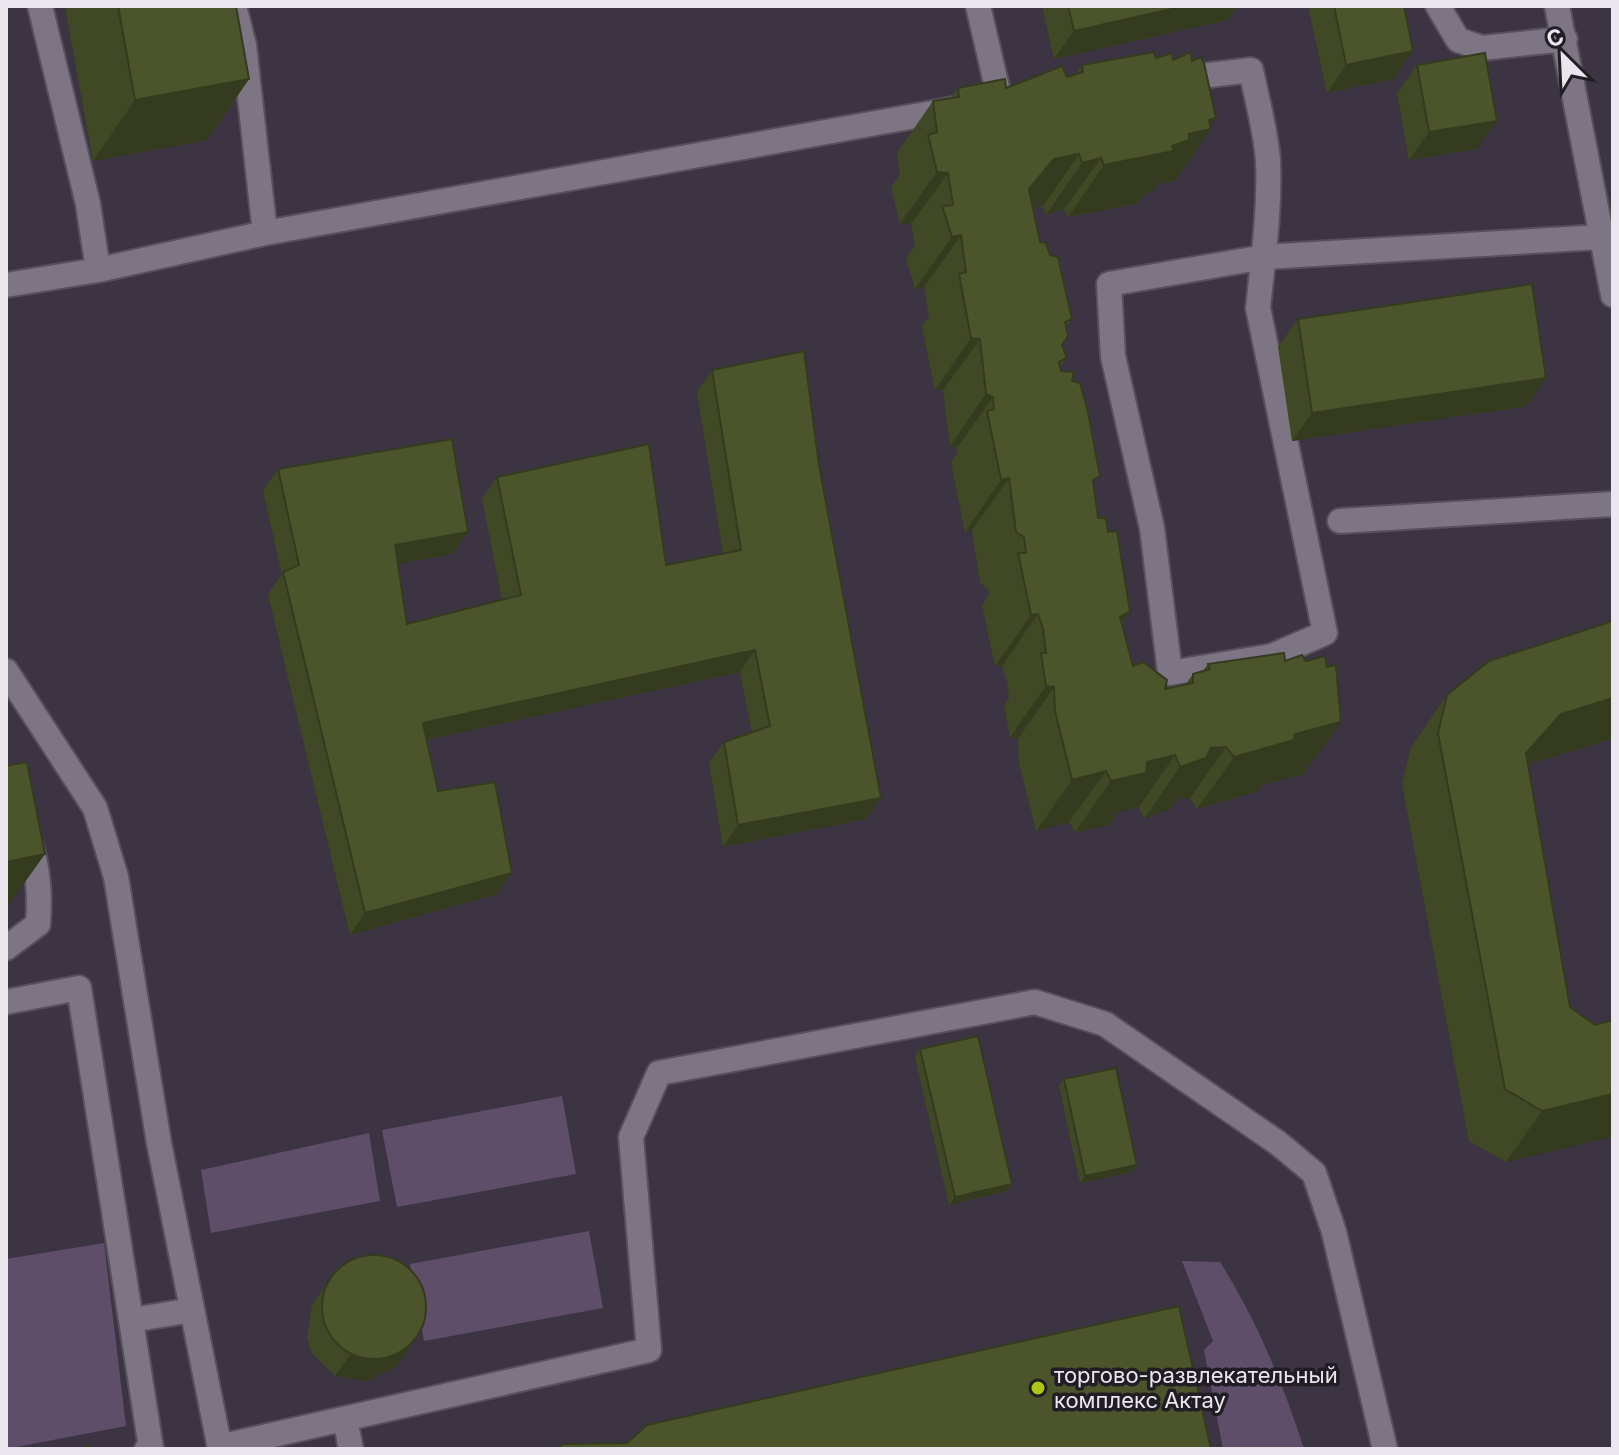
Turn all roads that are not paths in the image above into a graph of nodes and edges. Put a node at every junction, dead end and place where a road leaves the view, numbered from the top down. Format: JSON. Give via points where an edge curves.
{"nodes":[{"id":1,"x":40,"y":6,"type":"edge"},
{"id":2,"x":234,"y":6,"type":"edge"},
{"id":3,"x":978,"y":6,"type":"edge"},
{"id":4,"x":1438,"y":6,"type":"edge"},
{"id":5,"x":1557,"y":6,"type":"edge"},
{"id":6,"x":1565,"y":39,"type":"junction"},
{"id":7,"x":1157,"y":81,"type":"edge"},
{"id":8,"x":1032,"y":97,"type":"edge"},
{"id":9,"x":1000,"y":100,"type":"junction"},
{"id":10,"x":265,"y":233,"type":"junction"},
{"id":11,"x":1601,"y":237,"type":"junction"},
{"id":12,"x":1264,"y":257,"type":"junction"},
{"id":13,"x":98,"y":270,"type":"junction"},
{"id":14,"x":6,"y":285,"type":"edge"},
{"id":15,"x":1613,"y":295,"type":"edge"},
{"id":16,"x":1613,"y":504,"type":"edge"},
{"id":17,"x":1340,"y":521,"type":"dead end"},
{"id":18,"x":6,"y":671,"type":"edge"},
{"id":19,"x":6,"y":808,"type":"edge"},
{"id":20,"x":6,"y":948,"type":"edge"},
{"id":21,"x":6,"y":1002,"type":"edge"},
{"id":22,"x":192,"y":1310,"type":"junction"},
{"id":23,"x":132,"y":1320,"type":"junction"},
{"id":24,"x":345,"y":1419,"type":"junction"},
{"id":25,"x":220,"y":1448,"type":"edge"},
{"id":26,"x":147,"y":1449,"type":"edge"},
{"id":27,"x":351,"y":1449,"type":"edge"},
{"id":28,"x":1385,"y":1449,"type":"edge"}],
"edges":[{"from":1,"to":13,"type":"street","via":[[88,204]]},
{"from":2,"to":10,"type":"street","via":[[244,45]]},
{"from":3,"to":9,"type":"street"},
{"from":4,"to":6,"type":"street","via":[[1458,40],[1482,48]]},
{"from":5,"to":6,"type":"street"},
{"from":6,"to":11,"type":"street"},
{"from":7,"to":12,"type":"street","via":[[1251,70],[1268,158]]},
{"from":8,"to":9,"type":"street"},
{"from":9,"to":10,"type":"street"},
{"from":10,"to":13,"type":"street"},
{"from":11,"to":12,"type":"street"},
{"from":11,"to":15,"type":"street"},
{"from":12,"to":12,"type":"street","via":[[1109,284],[1113,356],[1152,528],[1170,673],[1272,656],[1325,633],[1258,308]]},
{"from":13,"to":14,"type":"street"},
{"from":16,"to":17,"type":"street"},
{"from":18,"to":22,"type":"street","via":[[95,808],[116,877]]},
{"from":19,"to":20,"type":"street","via":[[25,827],[40,898],[38,924]]},
{"from":21,"to":23,"type":"street","via":[[79,988]]},
{"from":22,"to":23,"type":"street"},
{"from":22,"to":25,"type":"street"},
{"from":23,"to":26,"type":"street","via":[[151,1448]]},
{"from":24,"to":25,"type":"street"},
{"from":24,"to":27,"type":"street"},
{"from":24,"to":28,"type":"street","via":[[649,1350],[631,1137],[659,1073],[1035,1002],[1105,1024],[1314,1173],[1334,1232]]}]}
